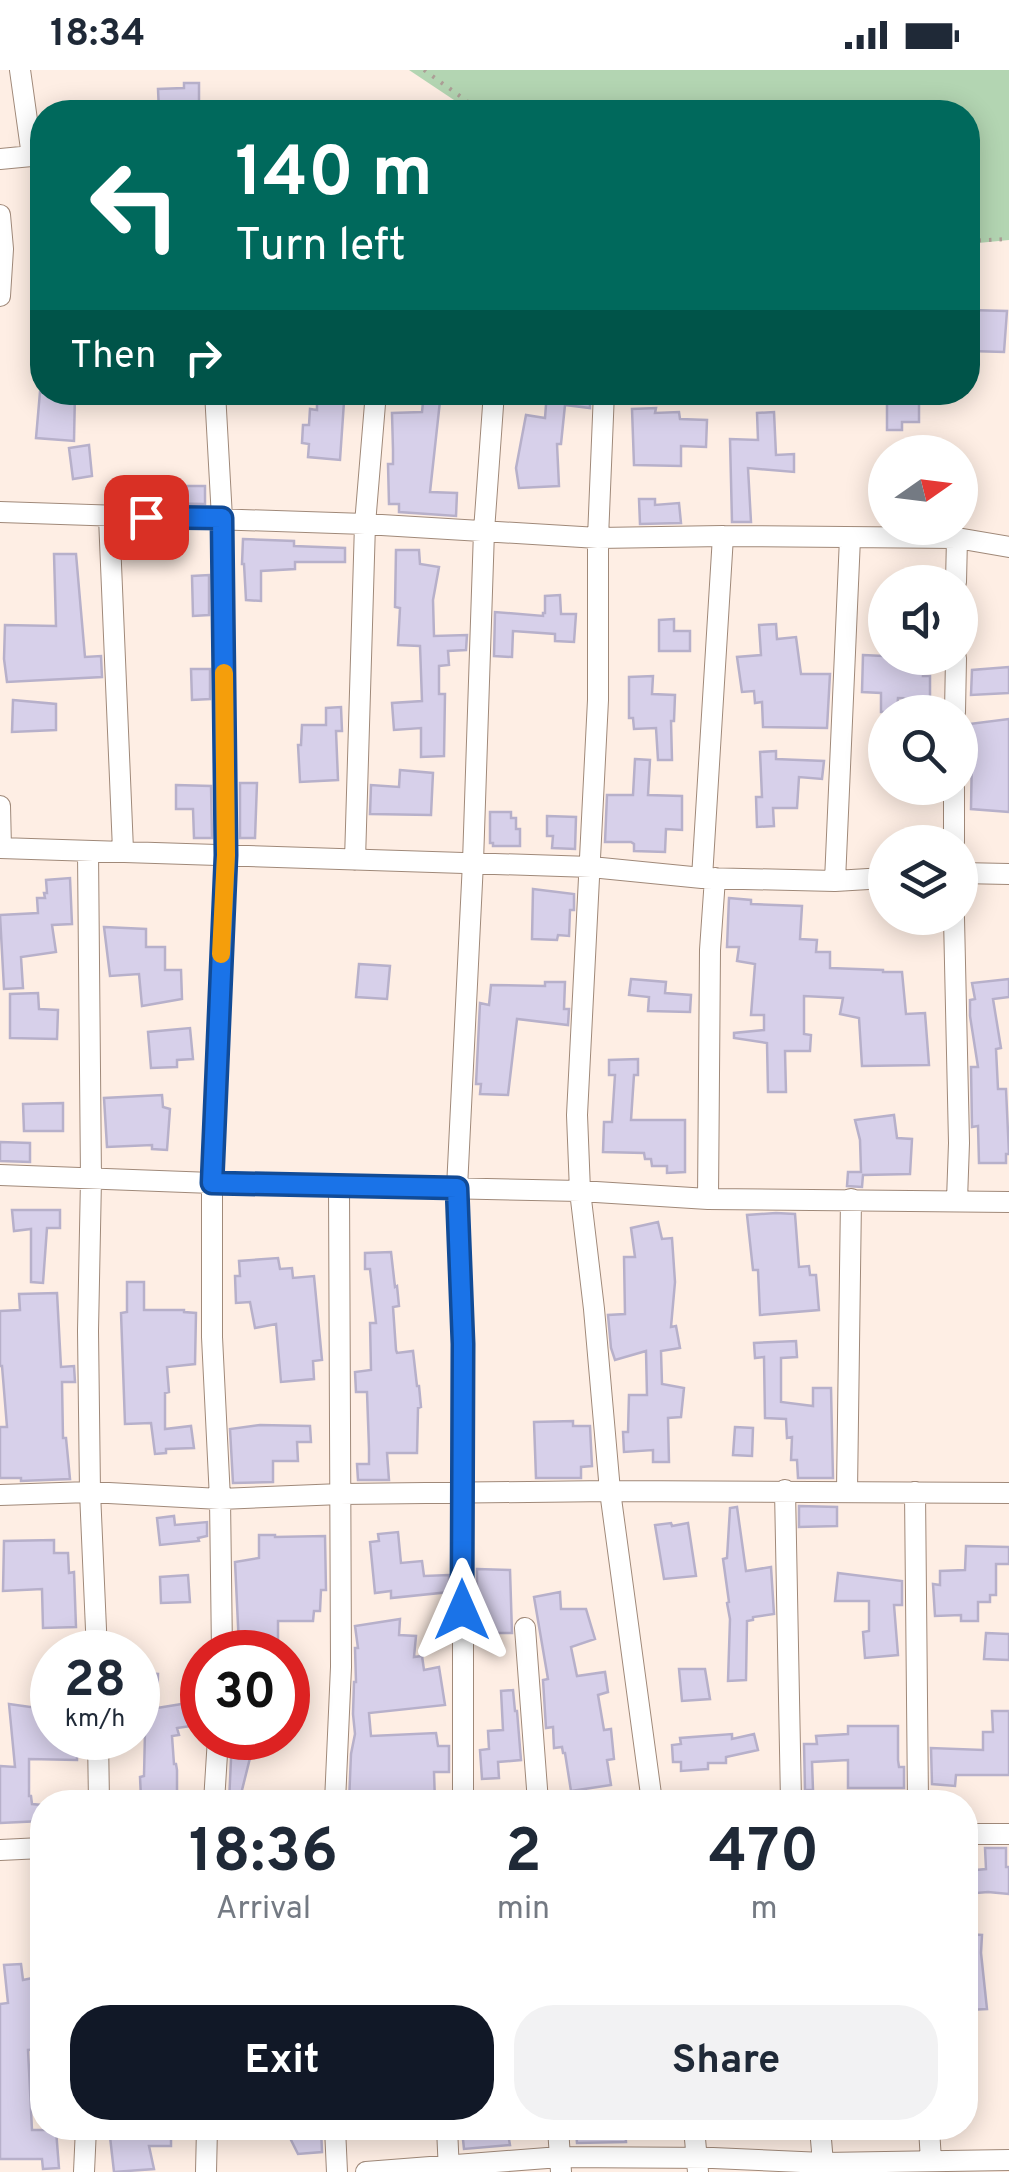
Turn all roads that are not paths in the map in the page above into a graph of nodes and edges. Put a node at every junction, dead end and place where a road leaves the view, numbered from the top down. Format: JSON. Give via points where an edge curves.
{"nodes":[{"id":1,"x":20,"y":70,"type":"edge"},
{"id":2,"x":30,"y":121,"type":"edge"},
{"id":3,"x":30,"y":157,"type":"edge"},
{"id":4,"x":0,"y":159,"type":"edge"},
{"id":5,"x":0,"y":215,"type":"edge"},
{"id":6,"x":0,"y":296,"type":"edge"},
{"id":7,"x":216,"y":405,"type":"edge"},
{"id":8,"x":375,"y":405,"type":"edge"},
{"id":9,"x":493,"y":405,"type":"edge"},
{"id":10,"x":603,"y":405,"type":"edge"},
{"id":11,"x":0,"y":512,"type":"edge"},
{"id":12,"x":109,"y":517,"type":"junction"},
{"id":13,"x":222,"y":518,"type":"junction"},
{"id":14,"x":365,"y":524,"type":"junction"},
{"id":15,"x":484,"y":531,"type":"junction"},
{"id":16,"x":723,"y":536,"type":"junction"},
{"id":17,"x":598,"y":538,"type":"junction"},
{"id":18,"x":850,"y":538,"type":"junction"},
{"id":19,"x":868,"y":538,"type":"edge"},
{"id":20,"x":978,"y":542,"type":"edge"},
{"id":21,"x":1009,"y":547,"type":"edge"},
{"id":22,"x":0,"y":806,"type":"edge"},
{"id":23,"x":1,"y":848,"type":"edge"},
{"id":24,"x":123,"y":850,"type":"junction"},
{"id":25,"x":88,"y":852,"type":"junction"},
{"id":26,"x":226,"y":855,"type":"junction"},
{"id":27,"x":356,"y":860,"type":"junction"},
{"id":28,"x":473,"y":862,"type":"junction"},
{"id":29,"x":591,"y":866,"type":"junction"},
{"id":30,"x":978,"y":873,"type":"edge"},
{"id":31,"x":1009,"y":874,"type":"edge"},
{"id":32,"x":708,"y":878,"type":"junction"},
{"id":33,"x":868,"y":879,"type":"edge"},
{"id":34,"x":834,"y":881,"type":"junction"},
{"id":35,"x":954,"y":935,"type":"edge"},
{"id":36,"x":0,"y":1175,"type":"edge"},
{"id":37,"x":91,"y":1179,"type":"junction"},
{"id":38,"x":212,"y":1183,"type":"junction"},
{"id":39,"x":338,"y":1184,"type":"junction"},
{"id":40,"x":457,"y":1188,"type":"junction"},
{"id":41,"x":580,"y":1191,"type":"junction"},
{"id":42,"x":708,"y":1198,"type":"junction"},
{"id":43,"x":851,"y":1199,"type":"junction"},
{"id":44,"x":957,"y":1200,"type":"junction"},
{"id":45,"x":1009,"y":1202,"type":"edge"},
{"id":46,"x":785,"y":1490,"type":"junction"},
{"id":47,"x":90,"y":1492,"type":"junction"},
{"id":48,"x":610,"y":1492,"type":"junction"},
{"id":49,"x":848,"y":1492,"type":"junction"},
{"id":50,"x":914,"y":1492,"type":"junction"},
{"id":51,"x":1009,"y":1493,"type":"edge"},
{"id":52,"x":341,"y":1494,"type":"junction"},
{"id":53,"x":462,"y":1494,"type":"junction"},
{"id":54,"x":0,"y":1495,"type":"edge"},
{"id":55,"x":220,"y":1498,"type":"junction"},
{"id":56,"x":525,"y":1628,"type":"dead end"},
{"id":57,"x":96,"y":1630,"type":"edge"},
{"id":58,"x":222,"y":1630,"type":"edge"},
{"id":59,"x":98,"y":1760,"type":"edge"},
{"id":60,"x":217,"y":1760,"type":"edge"},
{"id":61,"x":99,"y":1790,"type":"edge"},
{"id":62,"x":215,"y":1790,"type":"edge"},
{"id":63,"x":336,"y":1790,"type":"edge"},
{"id":64,"x":463,"y":1790,"type":"edge"},
{"id":65,"x":537,"y":1790,"type":"edge"},
{"id":66,"x":650,"y":1790,"type":"edge"},
{"id":67,"x":791,"y":1790,"type":"edge"},
{"id":68,"x":918,"y":1790,"type":"edge"},
{"id":69,"x":978,"y":1834,"type":"edge"},
{"id":70,"x":1009,"y":1834,"type":"edge"},
{"id":71,"x":30,"y":1849,"type":"edge"},
{"id":72,"x":0,"y":1850,"type":"edge"},
{"id":73,"x":85,"y":2140,"type":"edge"},
{"id":74,"x":207,"y":2140,"type":"edge"},
{"id":75,"x":335,"y":2140,"type":"edge"},
{"id":76,"x":448,"y":2140,"type":"edge"},
{"id":77,"x":695,"y":2140,"type":"edge"},
{"id":78,"x":824,"y":2140,"type":"edge"},
{"id":79,"x":930,"y":2140,"type":"edge"},
{"id":80,"x":1009,"y":2160,"type":"edge"},
{"id":81,"x":930,"y":2161,"type":"junction"},
{"id":82,"x":561,"y":2164,"type":"edge"},
{"id":83,"x":698,"y":2165,"type":"edge"},
{"id":84,"x":832,"y":2166,"type":"edge"},
{"id":85,"x":449,"y":2168,"type":"edge"},
{"id":86,"x":84,"y":2172,"type":"edge"},
{"id":87,"x":206,"y":2172,"type":"edge"},
{"id":88,"x":337,"y":2172,"type":"edge"},
{"id":89,"x":366,"y":2172,"type":"edge"}],
"edges":[{"from":1,"to":2,"type":"street"},
{"from":3,"to":4,"type":"street"},
{"from":5,"to":6,"type":"street"},
{"from":7,"to":13,"type":"street"},
{"from":8,"to":14,"type":"street"},
{"from":9,"to":15,"type":"street"},
{"from":10,"to":17,"type":"street"},
{"from":11,"to":12,"type":"street"},
{"from":12,"to":13,"type":"street"},
{"from":12,"to":24,"type":"street"},
{"from":13,"to":14,"type":"street"},
{"from":13,"to":26,"type":"street"},
{"from":14,"to":15,"type":"street"},
{"from":14,"to":27,"type":"street"},
{"from":15,"to":17,"type":"street"},
{"from":15,"to":28,"type":"street"},
{"from":16,"to":17,"type":"street"},
{"from":16,"to":18,"type":"street"},
{"from":16,"to":32,"type":"street"},
{"from":17,"to":29,"type":"street"},
{"from":18,"to":19,"type":"street"},
{"from":18,"to":34,"type":"street"},
{"from":20,"to":21,"type":"street"},
{"from":22,"to":23,"type":"street"},
{"from":23,"to":25,"type":"street"},
{"from":24,"to":25,"type":"street"},
{"from":24,"to":26,"type":"street"},
{"from":25,"to":37,"type":"street"},
{"from":26,"to":27,"type":"street"},
{"from":26,"to":38,"type":"street"},
{"from":27,"to":28,"type":"street"},
{"from":28,"to":29,"type":"street"},
{"from":28,"to":40,"type":"street"},
{"from":29,"to":32,"type":"street"},
{"from":29,"to":41,"type":"street","via":[[577,1114]]},
{"from":30,"to":31,"type":"street"},
{"from":32,"to":34,"type":"street"},
{"from":32,"to":42,"type":"street"},
{"from":33,"to":34,"type":"street"},
{"from":35,"to":44,"type":"street"},
{"from":36,"to":37,"type":"street"},
{"from":37,"to":38,"type":"street"},
{"from":37,"to":47,"type":"street"},
{"from":38,"to":39,"type":"street"},
{"from":38,"to":55,"type":"street"},
{"from":39,"to":40,"type":"street"},
{"from":39,"to":52,"type":"street"},
{"from":40,"to":41,"type":"street"},
{"from":40,"to":53,"type":"street"},
{"from":41,"to":42,"type":"street"},
{"from":41,"to":48,"type":"street"},
{"from":42,"to":43,"type":"street"},
{"from":43,"to":44,"type":"street"},
{"from":43,"to":49,"type":"street"},
{"from":44,"to":45,"type":"street"},
{"from":46,"to":48,"type":"street"},
{"from":46,"to":49,"type":"street"},
{"from":46,"to":67,"type":"street"},
{"from":47,"to":54,"type":"street"},
{"from":47,"to":55,"type":"street"},
{"from":47,"to":57,"type":"street"},
{"from":48,"to":53,"type":"street"},
{"from":48,"to":66,"type":"street"},
{"from":49,"to":50,"type":"street"},
{"from":50,"to":51,"type":"street"},
{"from":50,"to":68,"type":"street"},
{"from":52,"to":53,"type":"street"},
{"from":52,"to":55,"type":"street"},
{"from":52,"to":63,"type":"street"},
{"from":53,"to":64,"type":"street"},
{"from":55,"to":58,"type":"street"},
{"from":56,"to":65,"type":"street"},
{"from":59,"to":61,"type":"street"},
{"from":60,"to":62,"type":"street"},
{"from":69,"to":70,"type":"street"},
{"from":71,"to":72,"type":"street"},
{"from":73,"to":86,"type":"street"},
{"from":74,"to":87,"type":"street"},
{"from":75,"to":88,"type":"street"},
{"from":76,"to":85,"type":"street"},
{"from":77,"to":83,"type":"street"},
{"from":78,"to":84,"type":"street"},
{"from":79,"to":81,"type":"street"},
{"from":80,"to":81,"type":"street"},
{"from":81,"to":84,"type":"street"},
{"from":82,"to":83,"type":"street"},
{"from":82,"to":85,"type":"street"},
{"from":83,"to":84,"type":"street"},
{"from":85,"to":89,"type":"street"}]}
